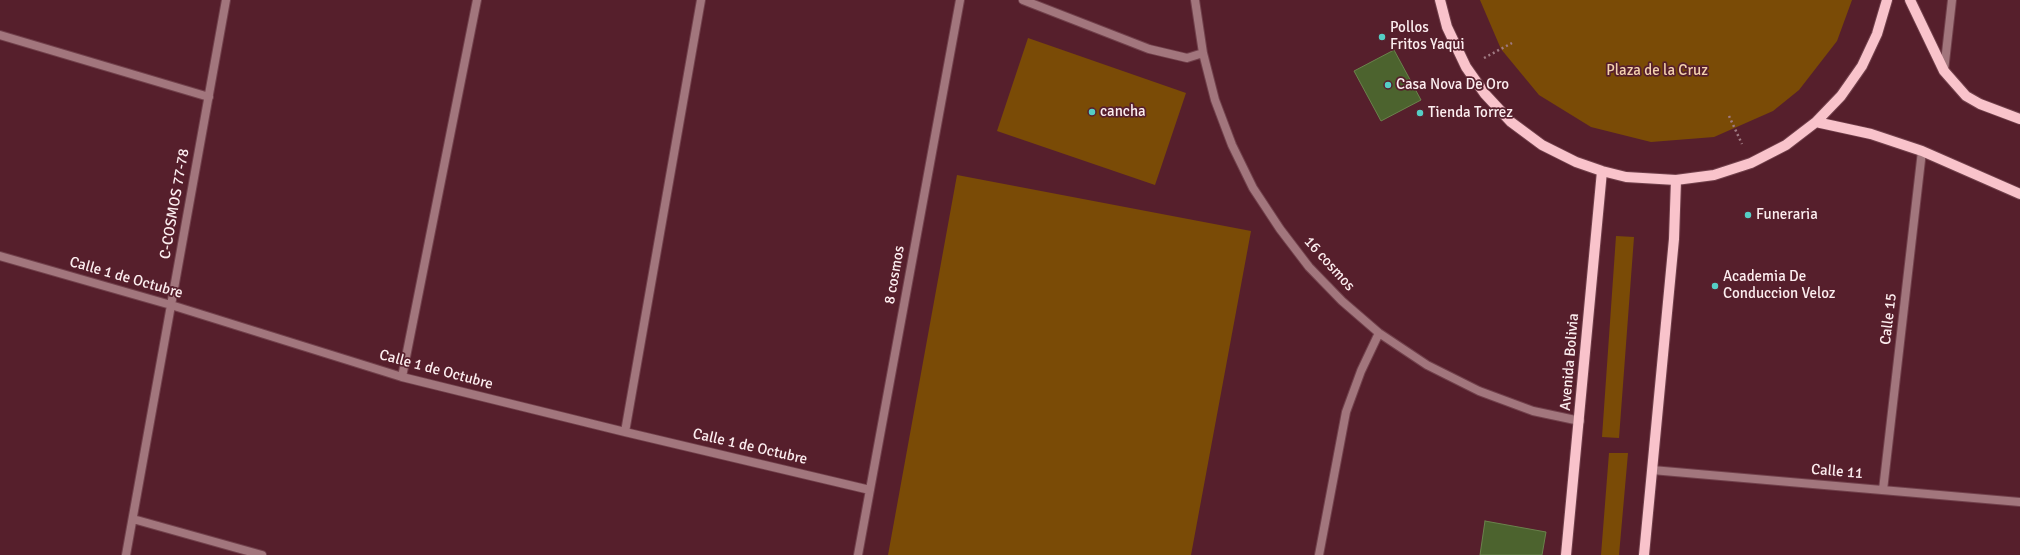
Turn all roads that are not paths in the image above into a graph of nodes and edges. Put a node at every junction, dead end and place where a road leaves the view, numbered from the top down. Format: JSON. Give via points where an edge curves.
{"nodes":[{"id":1,"x":226,"y":0,"type":"edge"},
{"id":2,"x":477,"y":0,"type":"edge"},
{"id":3,"x":702,"y":0,"type":"edge"},
{"id":4,"x":960,"y":0,"type":"edge"},
{"id":5,"x":1023,"y":0,"type":"edge"},
{"id":6,"x":1195,"y":0,"type":"edge"},
{"id":7,"x":1440,"y":0,"type":"edge"},
{"id":8,"x":1887,"y":0,"type":"edge"},
{"id":9,"x":1910,"y":0,"type":"edge"},
{"id":10,"x":1952,"y":0,"type":"edge"},
{"id":11,"x":0,"y":35,"type":"edge"},
{"id":12,"x":1203,"y":54,"type":"junction"},
{"id":13,"x":1944,"y":72,"type":"junction"},
{"id":14,"x":209,"y":97,"type":"junction"},
{"id":15,"x":2020,"y":119,"type":"edge"},
{"id":16,"x":1816,"y":122,"type":"junction"},
{"id":17,"x":1922,"y":151,"type":"junction"},
{"id":18,"x":1602,"y":172,"type":"junction"},
{"id":19,"x":1676,"y":180,"type":"junction"},
{"id":20,"x":2020,"y":194,"type":"edge"},
{"id":21,"x":0,"y":256,"type":"edge"},
{"id":22,"x":171,"y":305,"type":"junction"},
{"id":23,"x":1379,"y":333,"type":"junction"},
{"id":24,"x":402,"y":377,"type":"junction"},
{"id":25,"x":1580,"y":421,"type":"junction"},
{"id":26,"x":625,"y":432,"type":"junction"},
{"id":27,"x":1652,"y":470,"type":"junction"},
{"id":28,"x":870,"y":490,"type":"junction"},
{"id":29,"x":1884,"y":490,"type":"junction"},
{"id":30,"x":2020,"y":502,"type":"edge"},
{"id":31,"x":133,"y":519,"type":"junction"},
{"id":32,"x":126,"y":555,"type":"edge"},
{"id":33,"x":262,"y":555,"type":"edge"},
{"id":34,"x":858,"y":555,"type":"edge"},
{"id":35,"x":1319,"y":555,"type":"edge"},
{"id":36,"x":1566,"y":555,"type":"edge"},
{"id":37,"x":1644,"y":555,"type":"edge"}],
"edges":[{"from":1,"to":14,"type":"street","name":"C-COSMOS 77-78"},
{"from":2,"to":24,"type":"street"},
{"from":3,"to":26,"type":"street"},
{"from":4,"to":28,"type":"street","name":"8 cosmos"},
{"from":5,"to":12,"type":"street","via":[[1149,49],[1187,58]]},
{"from":6,"to":12,"type":"street","name":"16 cosmos"},
{"from":7,"to":18,"type":"main road","via":[[1447,27],[1466,68],[1484,94],[1511,122],[1542,145]]},
{"from":8,"to":16,"type":"main road","via":[[1877,34],[1862,66],[1841,96]]},
{"from":9,"to":13,"type":"main road"},
{"from":10,"to":13,"type":"street"},
{"from":11,"to":14,"type":"street"},
{"from":12,"to":23,"type":"street","name":"16 cosmos","via":[[1232,145],[1254,188],[1280,229],[1309,267],[1342,301]]},
{"from":13,"to":15,"type":"main road","via":[[1966,96]]},
{"from":14,"to":22,"type":"street","name":"C-COSMOS 77-78"},
{"from":16,"to":17,"type":"main road","via":[[1871,134]]},
{"from":16,"to":19,"type":"main road","via":[[1786,145],[1751,163],[1714,175]]},
{"from":17,"to":20,"type":"main road"},
{"from":17,"to":29,"type":"street","name":"Calle 15"},
{"from":18,"to":19,"type":"main road","via":[[1626,177]]},
{"from":18,"to":25,"type":"main road","name":"Avenida Bolivia"},
{"from":19,"to":27,"type":"main road","via":[[1674,239]]},
{"from":21,"to":22,"type":"street","name":"Calle 1 de Octubre"},
{"from":22,"to":24,"type":"street","name":"Calle 1 de Octubre"},
{"from":22,"to":31,"type":"street","name":"C-COSMOS 77-78"},
{"from":23,"to":25,"type":"street","name":"16 cosmos","via":[[1427,365],[1479,392],[1533,411]]},
{"from":23,"to":35,"type":"street","via":[[1361,370],[1346,412]]},
{"from":24,"to":26,"type":"street","name":"Calle 1 de Octubre"},
{"from":25,"to":36,"type":"main road","name":"Avenida Bolivia"},
{"from":26,"to":28,"type":"street","name":"Calle 1 de Octubre"},
{"from":27,"to":29,"type":"street","name":"Calle 11"},
{"from":27,"to":37,"type":"main road"},
{"from":28,"to":34,"type":"street","name":"8 cosmos"},
{"from":29,"to":30,"type":"street","name":"Calle 11"},
{"from":31,"to":32,"type":"street","name":"C-COSMOS 77-78"},
{"from":31,"to":33,"type":"street"}]}
